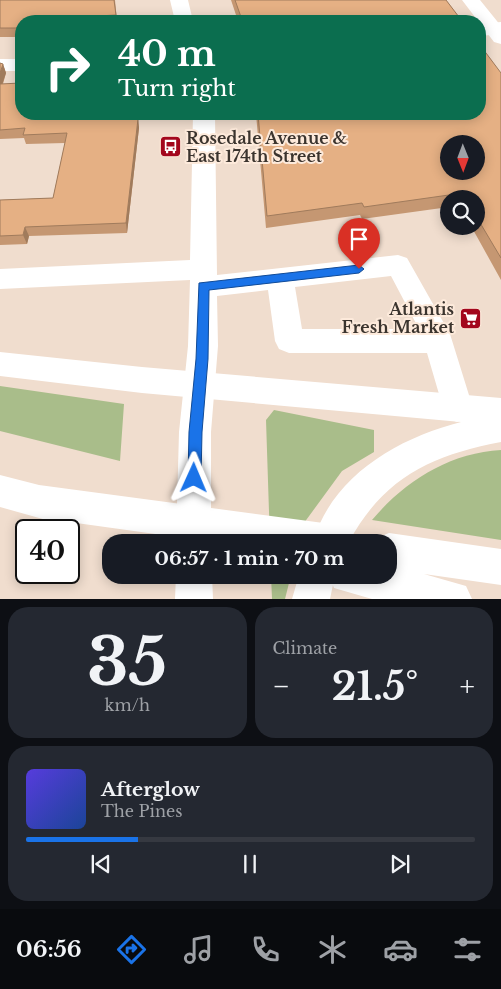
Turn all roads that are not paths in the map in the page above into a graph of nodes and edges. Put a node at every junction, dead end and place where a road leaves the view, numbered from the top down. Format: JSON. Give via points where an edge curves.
{"nodes":[{"id":1,"x":179,"y":0,"type":"edge"},
{"id":2,"x":470,"y":0,"type":"edge"},
{"id":3,"x":183,"y":15,"type":"edge"},
{"id":4,"x":482,"y":15,"type":"edge"},
{"id":5,"x":486,"y":21,"type":"edge"},
{"id":6,"x":494,"y":31,"type":"edge"},
{"id":7,"x":0,"y":65,"type":"edge"},
{"id":8,"x":15,"y":65,"type":"edge"},
{"id":9,"x":204,"y":120,"type":"edge"},
{"id":10,"x":203,"y":278,"type":"junction"},
{"id":11,"x":280,"y":278,"type":"junction"},
{"id":12,"x":0,"y":279,"type":"edge"},
{"id":13,"x":438,"y":341,"type":"junction"},
{"id":14,"x":0,"y":364,"type":"edge"},
{"id":15,"x":200,"y":385,"type":"junction"},
{"id":16,"x":457,"y":408,"type":"junction"},
{"id":17,"x":501,"y":412,"type":"edge"},
{"id":18,"x":501,"y":428,"type":"edge"},
{"id":19,"x":0,"y":491,"type":"edge"},
{"id":20,"x":40,"y":501,"type":"junction"},
{"id":21,"x":336,"y":533,"type":"edge"},
{"id":22,"x":173,"y":534,"type":"edge"},
{"id":23,"x":194,"y":534,"type":"edge"},
{"id":24,"x":397,"y":552,"type":"edge"},
{"id":25,"x":501,"y":566,"type":"edge"},
{"id":26,"x":194,"y":584,"type":"edge"},
{"id":27,"x":315,"y":584,"type":"edge"},
{"id":28,"x":386,"y":584,"type":"edge"},
{"id":29,"x":194,"y":599,"type":"edge"},
{"id":30,"x":311,"y":599,"type":"edge"},
{"id":31,"x":453,"y":599,"type":"edge"}],
"edges":[{"from":1,"to":3,"type":"main road"},
{"from":2,"to":4,"type":"main road"},
{"from":5,"to":6,"type":"main road"},
{"from":7,"to":8,"type":"main road"},
{"from":9,"to":10,"type":"main road"},
{"from":10,"to":11,"type":"main road"},
{"from":10,"to":12,"type":"main road"},
{"from":10,"to":15,"type":"main road"},
{"from":11,"to":13,"type":"main road","via":[[398,264]]},
{"from":11,"to":13,"type":"main road","via":[[289,341]]},
{"from":13,"to":16,"type":"main road"},
{"from":14,"to":15,"type":"main road"},
{"from":15,"to":16,"type":"main road"},
{"from":15,"to":23,"type":"main road","via":[[195,432]]},
{"from":16,"to":17,"type":"main road"},
{"from":18,"to":21,"type":"main road","via":[[456,436],[407,456],[370,484]]},
{"from":19,"to":20,"type":"main road"},
{"from":20,"to":21,"type":"main road"},
{"from":20,"to":22,"type":"main road"},
{"from":24,"to":25,"type":"main road"},
{"from":26,"to":29,"type":"main road"},
{"from":27,"to":30,"type":"main road"},
{"from":28,"to":31,"type":"main road"}]}
